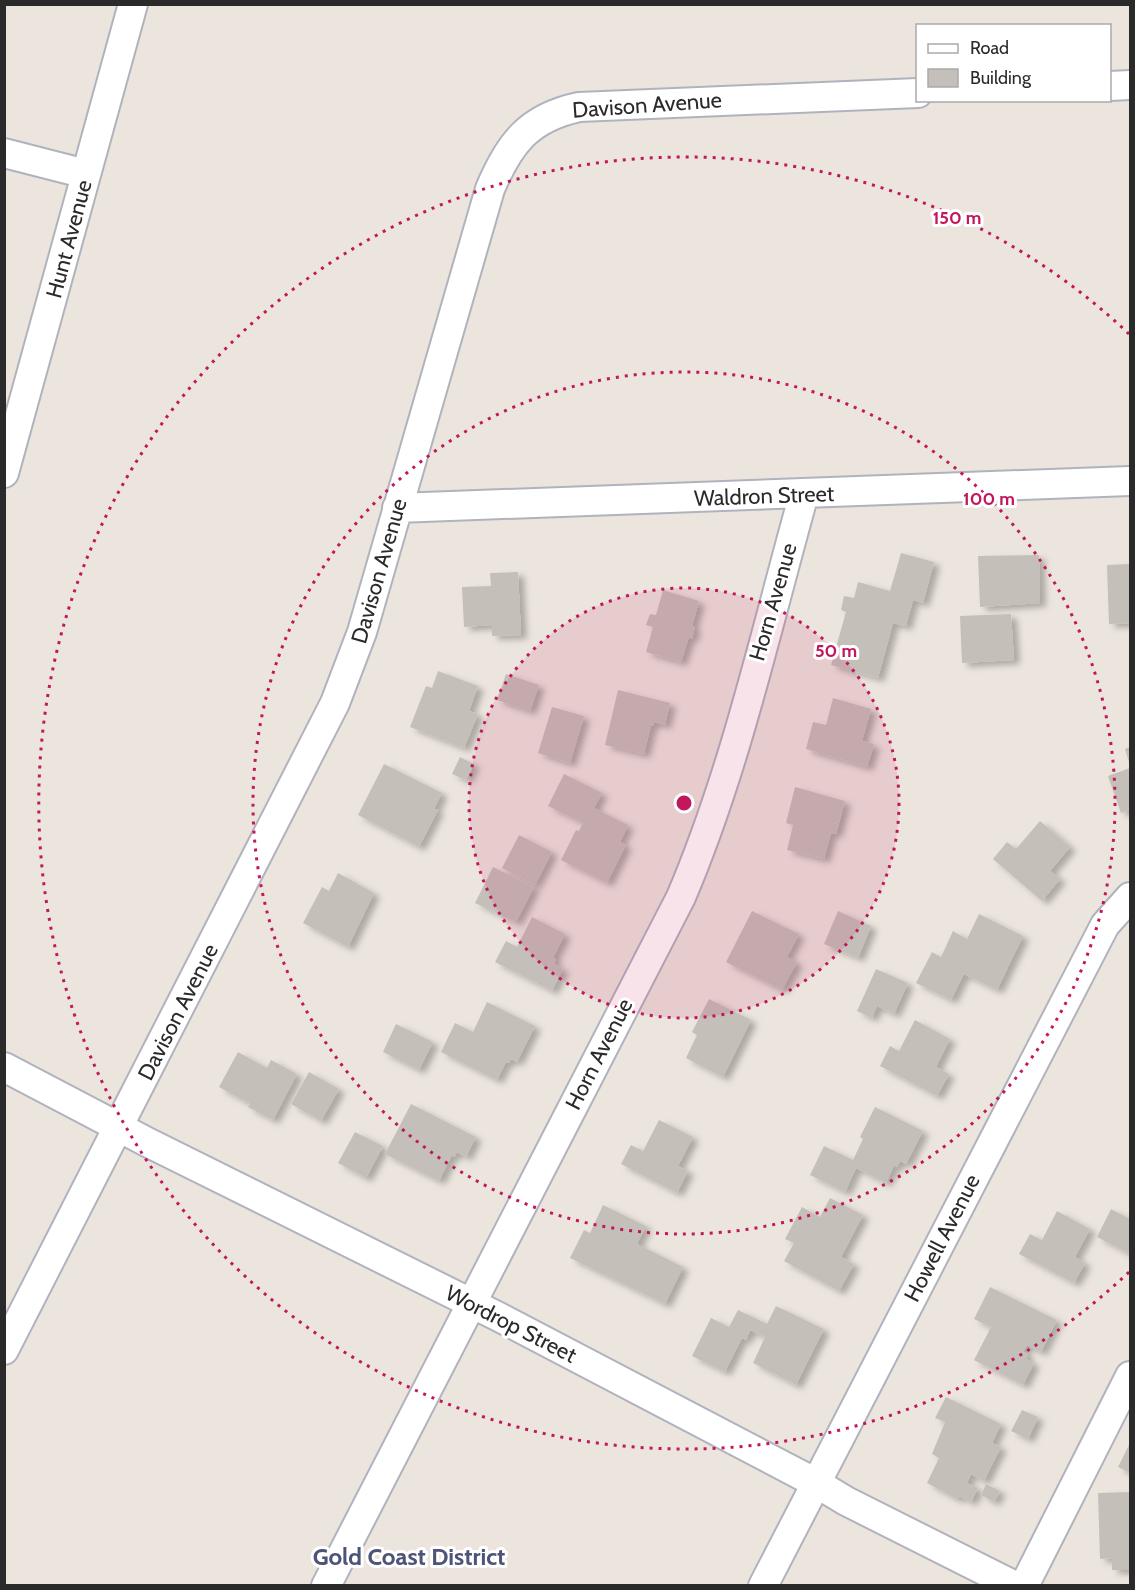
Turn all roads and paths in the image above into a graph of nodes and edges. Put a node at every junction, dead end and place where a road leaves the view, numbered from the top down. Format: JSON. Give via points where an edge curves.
{"nodes":[{"id":1,"x":134,"y":4,"type":"edge"},
{"id":2,"x":1131,"y":85,"type":"edge"},
{"id":3,"x":1111,"y":86,"type":"edge"},
{"id":4,"x":916,"y":93,"type":"edge"},
{"id":5,"x":4,"y":153,"type":"edge"},
{"id":6,"x":86,"y":174,"type":"junction"},
{"id":7,"x":4,"y":473,"type":"edge"},
{"id":8,"x":1131,"y":481,"type":"edge"},
{"id":9,"x":804,"y":494,"type":"junction"},
{"id":10,"x":397,"y":508,"type":"junction"},
{"id":11,"x":1131,"y":897,"type":"edge"},
{"id":12,"x":4,"y":1067,"type":"edge"},
{"id":13,"x":119,"y":1127,"type":"junction"},
{"id":14,"x":470,"y":1302,"type":"junction"},
{"id":15,"x":4,"y":1350,"type":"edge"},
{"id":16,"x":1131,"y":1376,"type":"edge"},
{"id":17,"x":816,"y":1483,"type":"junction"},
{"id":18,"x":326,"y":1586,"type":"edge"},
{"id":19,"x":763,"y":1586,"type":"edge"},
{"id":20,"x":1016,"y":1586,"type":"edge"},
{"id":21,"x":1024,"y":1586,"type":"edge"}],
"edges":[{"from":1,"to":6,"type":"street","name":"Hunt Avenue"},
{"from":2,"to":3,"type":"street"},
{"from":4,"to":10,"type":"street","name":"Davison Avenue","via":[[579,107],[553,114],[527,131],[504,157],[490,189]]},
{"from":5,"to":6,"type":"street"},
{"from":6,"to":7,"type":"street","name":"Hunt Avenue"},
{"from":8,"to":9,"type":"street","name":"Waldron Street"},
{"from":9,"to":10,"type":"street","name":"Waldron Street"},
{"from":9,"to":14,"type":"street","name":"Horn Avenue","via":[[705,839],[681,897]]},
{"from":10,"to":13,"type":"street","name":"Davison Avenue","via":[[354,657],[335,703]]},
{"from":11,"to":17,"type":"street","name":"Howell Avenue","via":[[1105,925]]},
{"from":12,"to":13,"type":"street","name":"Wordrop Street"},
{"from":13,"to":14,"type":"street","name":"Wordrop Street"},
{"from":13,"to":15,"type":"street","name":"Davison Avenue"},
{"from":14,"to":17,"type":"street","name":"Wordrop Street"},
{"from":14,"to":18,"type":"street","name":"Horn Avenue"},
{"from":16,"to":21,"type":"street"},
{"from":17,"to":19,"type":"street","name":"Howell Avenue"},
{"from":17,"to":20,"type":"street","name":"Wordrop Street"}]}
